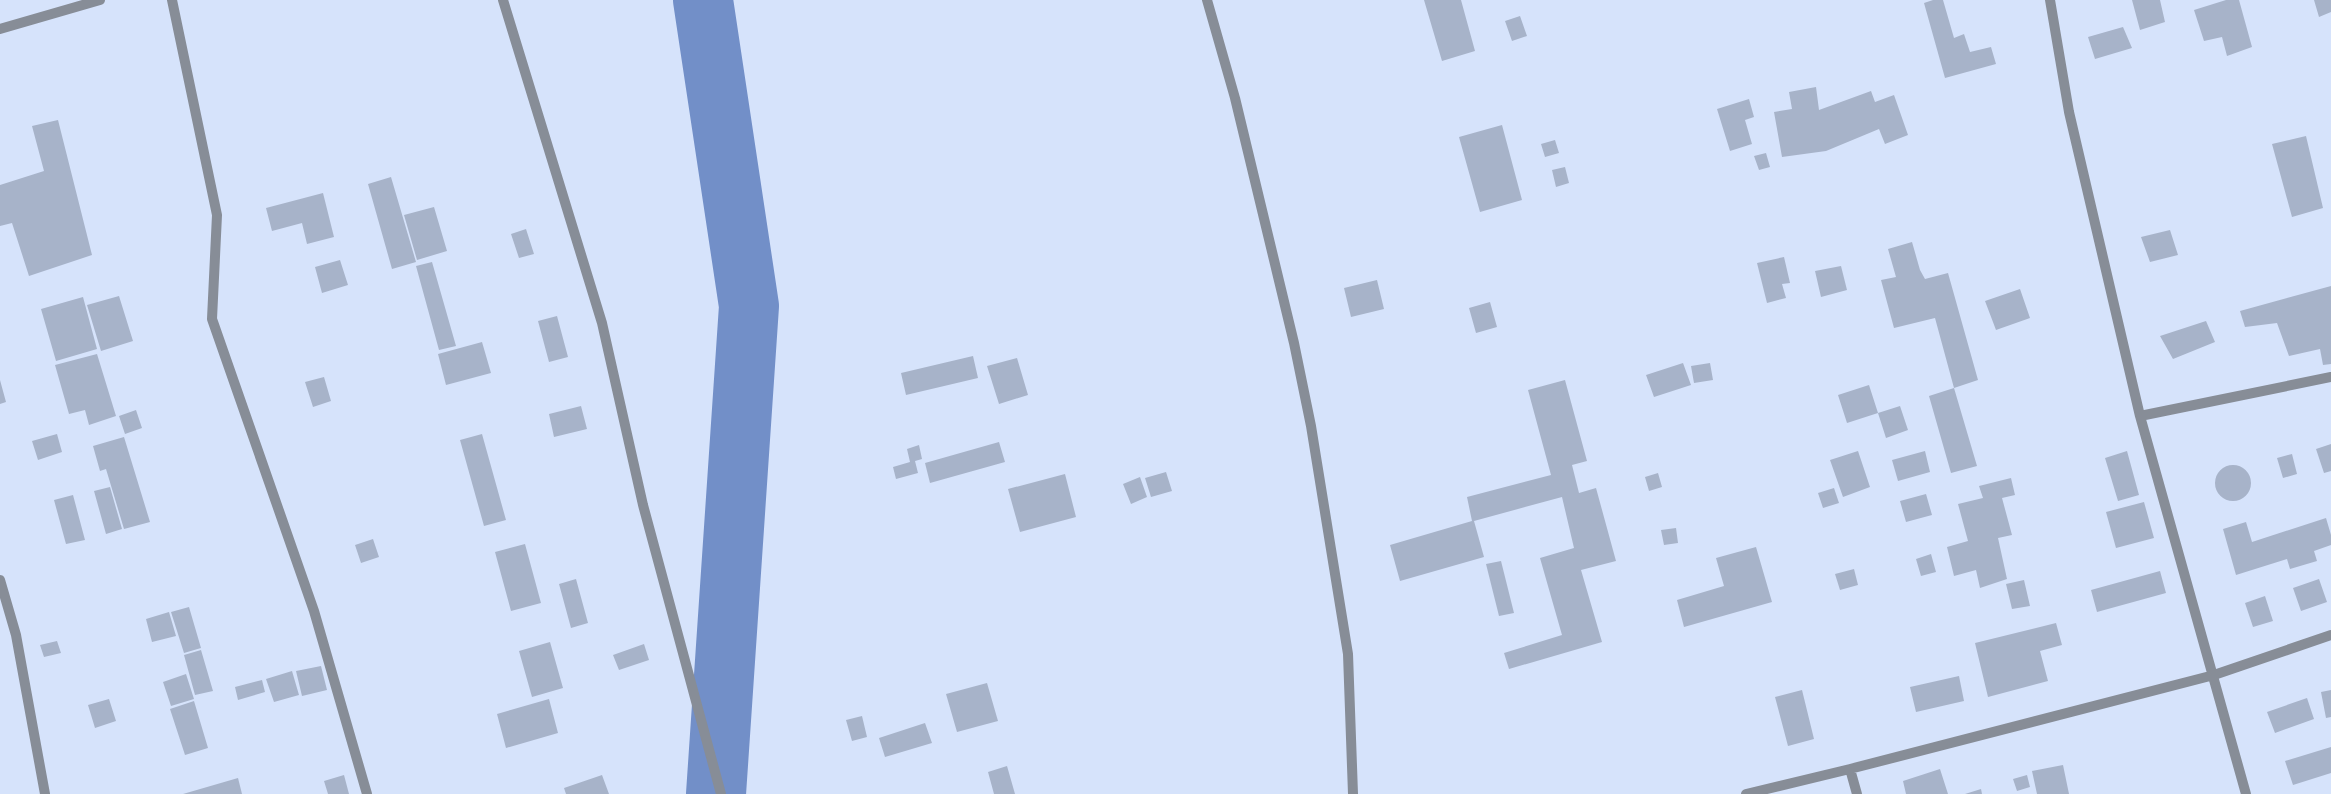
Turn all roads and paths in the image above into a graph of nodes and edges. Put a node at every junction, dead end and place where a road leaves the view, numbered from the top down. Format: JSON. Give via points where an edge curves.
{"nodes":[{"id":1,"x":100,"y":0,"type":"edge"},
{"id":2,"x":172,"y":0,"type":"edge"},
{"id":3,"x":503,"y":0,"type":"edge"},
{"id":4,"x":1207,"y":0,"type":"edge"},
{"id":5,"x":2050,"y":0,"type":"edge"},
{"id":6,"x":0,"y":29,"type":"edge"},
{"id":7,"x":2331,"y":377,"type":"edge"},
{"id":8,"x":2140,"y":416,"type":"junction"},
{"id":9,"x":0,"y":580,"type":"edge"},
{"id":10,"x":2331,"y":635,"type":"edge"},
{"id":11,"x":2214,"y":675,"type":"junction"},
{"id":12,"x":1850,"y":769,"type":"junction"},
{"id":13,"x":45,"y":794,"type":"edge"},
{"id":14,"x":367,"y":794,"type":"edge"},
{"id":15,"x":721,"y":794,"type":"edge"},
{"id":16,"x":1353,"y":794,"type":"edge"},
{"id":17,"x":1746,"y":794,"type":"edge"},
{"id":18,"x":1857,"y":794,"type":"edge"},
{"id":19,"x":2246,"y":794,"type":"edge"}],
"edges":[{"from":1,"to":6,"type":"street"},
{"from":2,"to":14,"type":"street","via":[[217,215],[212,319],[314,611]]},
{"from":3,"to":15,"type":"street","via":[[602,323],[643,505]]},
{"from":4,"to":16,"type":"street","via":[[1236,98],[1311,426],[1348,654]]},
{"from":5,"to":8,"type":"street","via":[[2069,112]]},
{"from":7,"to":8,"type":"street"},
{"from":8,"to":11,"type":"street"},
{"from":9,"to":13,"type":"street","via":[[16,635]]},
{"from":10,"to":11,"type":"street"},
{"from":11,"to":12,"type":"street"},
{"from":11,"to":19,"type":"street"},
{"from":12,"to":17,"type":"street"},
{"from":12,"to":18,"type":"street"}]}
